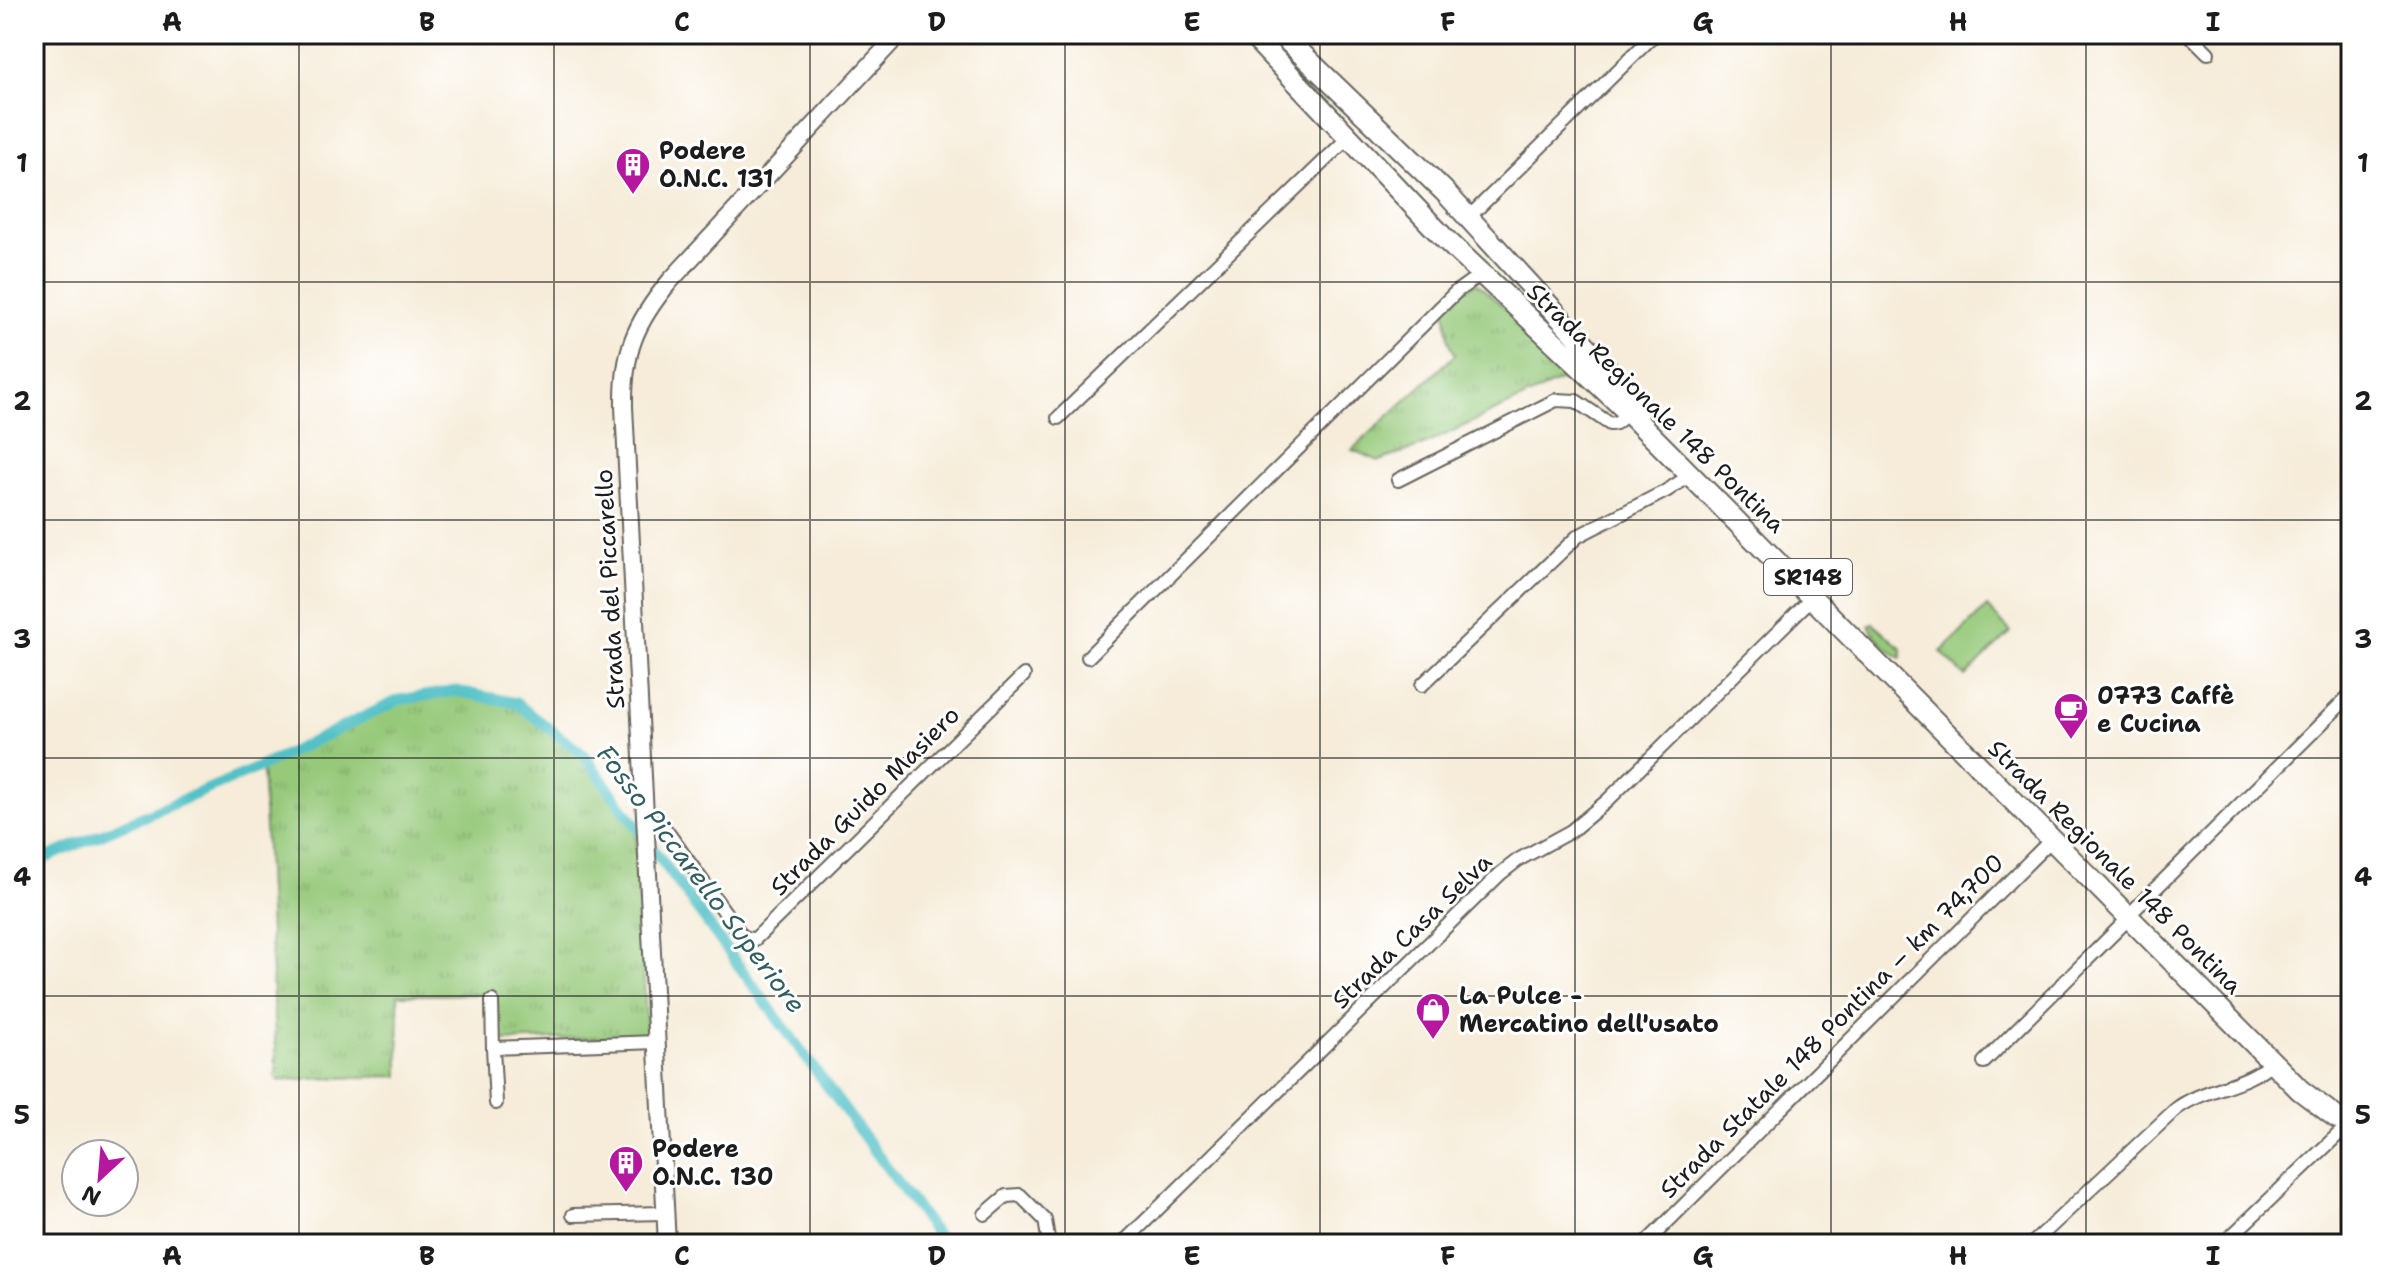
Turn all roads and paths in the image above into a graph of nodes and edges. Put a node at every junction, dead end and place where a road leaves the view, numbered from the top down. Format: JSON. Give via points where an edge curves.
{"nodes":[{"id":1,"x":899,"y":34,"type":"edge"},
{"id":2,"x":1251,"y":34,"type":"edge"},
{"id":3,"x":1281,"y":34,"type":"edge"},
{"id":4,"x":1655,"y":34,"type":"edge"},
{"id":5,"x":2189,"y":34,"type":"edge"},
{"id":6,"x":2208,"y":53,"type":"dead end"},
{"id":7,"x":1348,"y":138,"type":"junction"},
{"id":8,"x":1469,"y":217,"type":"junction"},
{"id":9,"x":1481,"y":274,"type":"junction"},
{"id":10,"x":1629,"y":413,"type":"junction"},
{"id":11,"x":1058,"y":418,"type":"dead end"},
{"id":12,"x":1691,"y":475,"type":"junction"},
{"id":13,"x":1398,"y":480,"type":"dead end"},
{"id":14,"x":1812,"y":598,"type":"junction"},
{"id":15,"x":1088,"y":657,"type":"dead end"},
{"id":16,"x":1024,"y":675,"type":"dead end"},
{"id":17,"x":1422,"y":685,"type":"dead end"},
{"id":18,"x":2351,"y":694,"type":"edge"},
{"id":19,"x":646,"y":817,"type":"junction"},
{"id":20,"x":2051,"y":840,"type":"junction"},
{"id":21,"x":2132,"y":913,"type":"junction"},
{"id":22,"x":492,"y":1001,"type":"dead end"},
{"id":23,"x":657,"y":1042,"type":"junction"},
{"id":24,"x":493,"y":1048,"type":"junction"},
{"id":25,"x":1984,"y":1062,"type":"dead end"},
{"id":26,"x":2272,"y":1062,"type":"junction"},
{"id":27,"x":496,"y":1103,"type":"dead end"},
{"id":28,"x":2345,"y":1126,"type":"edge"},
{"id":29,"x":665,"y":1213,"type":"junction"},
{"id":30,"x":985,"y":1214,"type":"dead end"},
{"id":31,"x":573,"y":1215,"type":"dead end"},
{"id":32,"x":667,"y":1244,"type":"edge"},
{"id":33,"x":1049,"y":1244,"type":"edge"},
{"id":34,"x":1122,"y":1244,"type":"edge"},
{"id":35,"x":1645,"y":1244,"type":"edge"},
{"id":36,"x":2032,"y":1244,"type":"edge"},
{"id":37,"x":2223,"y":1244,"type":"edge"}],
"edges":[{"from":1,"to":19,"type":"street","name":"Strada del Piccarello","via":[[670,281],[632,339],[624,407]]},
{"from":2,"to":7,"type":"main road","name":"Strada Regionale 148 Pontina","number":"SR148"},
{"from":3,"to":8,"type":"main road","name":"Strada Regionale 148 Pontina","number":"SR148"},
{"from":4,"to":8,"type":"street"},
{"from":5,"to":6,"type":"street"},
{"from":7,"to":9,"type":"main road","name":"Strada Regionale 148 Pontina","number":"SR148"},
{"from":7,"to":11,"type":"street"},
{"from":8,"to":21,"type":"main road","name":"Strada Regionale 148 Pontina","number":"SR148","via":[[1688,456]]},
{"from":9,"to":10,"type":"main road","name":"Strada Regionale 148 Pontina","number":"SR148"},
{"from":9,"to":15,"type":"street","via":[[1456,292]]},
{"from":10,"to":12,"type":"main road","name":"Strada Regionale 148 Pontina","number":"SR148"},
{"from":10,"to":13,"type":"street","via":[[1610,424],[1576,401],[1556,400]]},
{"from":12,"to":14,"type":"main road","name":"Strada Regionale 148 Pontina","number":"SR148"},
{"from":12,"to":17,"type":"street","via":[[1578,536]]},
{"from":14,"to":20,"type":"main road","name":"Strada Regionale 148 Pontina","number":"SR148"},
{"from":14,"to":34,"type":"street","name":"Strada Casa Selva","via":[[1607,801],[1571,831],[1500,874]]},
{"from":16,"to":19,"type":"street","name":"Strada Guido Masiero","via":[[754,940],[742,936],[663,826]]},
{"from":18,"to":21,"type":"street"},
{"from":19,"to":23,"type":"street","name":"Strada del Piccarello"},
{"from":20,"to":21,"type":"main road","name":"Strada Regionale 148 Pontina","number":"SR148"},
{"from":20,"to":35,"type":"street","name":"Strada Statale 148 Pontina – km 74,700"},
{"from":21,"to":25,"type":"street"},
{"from":21,"to":26,"type":"main road","name":"Strada Regionale 148 Pontina","number":"SR148"},
{"from":21,"to":28,"type":"main road","name":"Strada Regionale 148 Pontina","number":"SR148","via":[[2307,1082]]},
{"from":22,"to":24,"type":"street"},
{"from":23,"to":24,"type":"street"},
{"from":23,"to":29,"type":"street","name":"Strada del Piccarello"},
{"from":24,"to":27,"type":"street"},
{"from":26,"to":28,"type":"main road","name":"Strada Regionale 148 Pontina","number":"SR148"},
{"from":26,"to":36,"type":"street","via":[[2181,1106]]},
{"from":28,"to":37,"type":"street"},
{"from":29,"to":31,"type":"street"},
{"from":29,"to":32,"type":"street","name":"Strada del Piccarello"},
{"from":30,"to":33,"type":"street","via":[[1006,1196],[1020,1195],[1045,1220]]}]}
